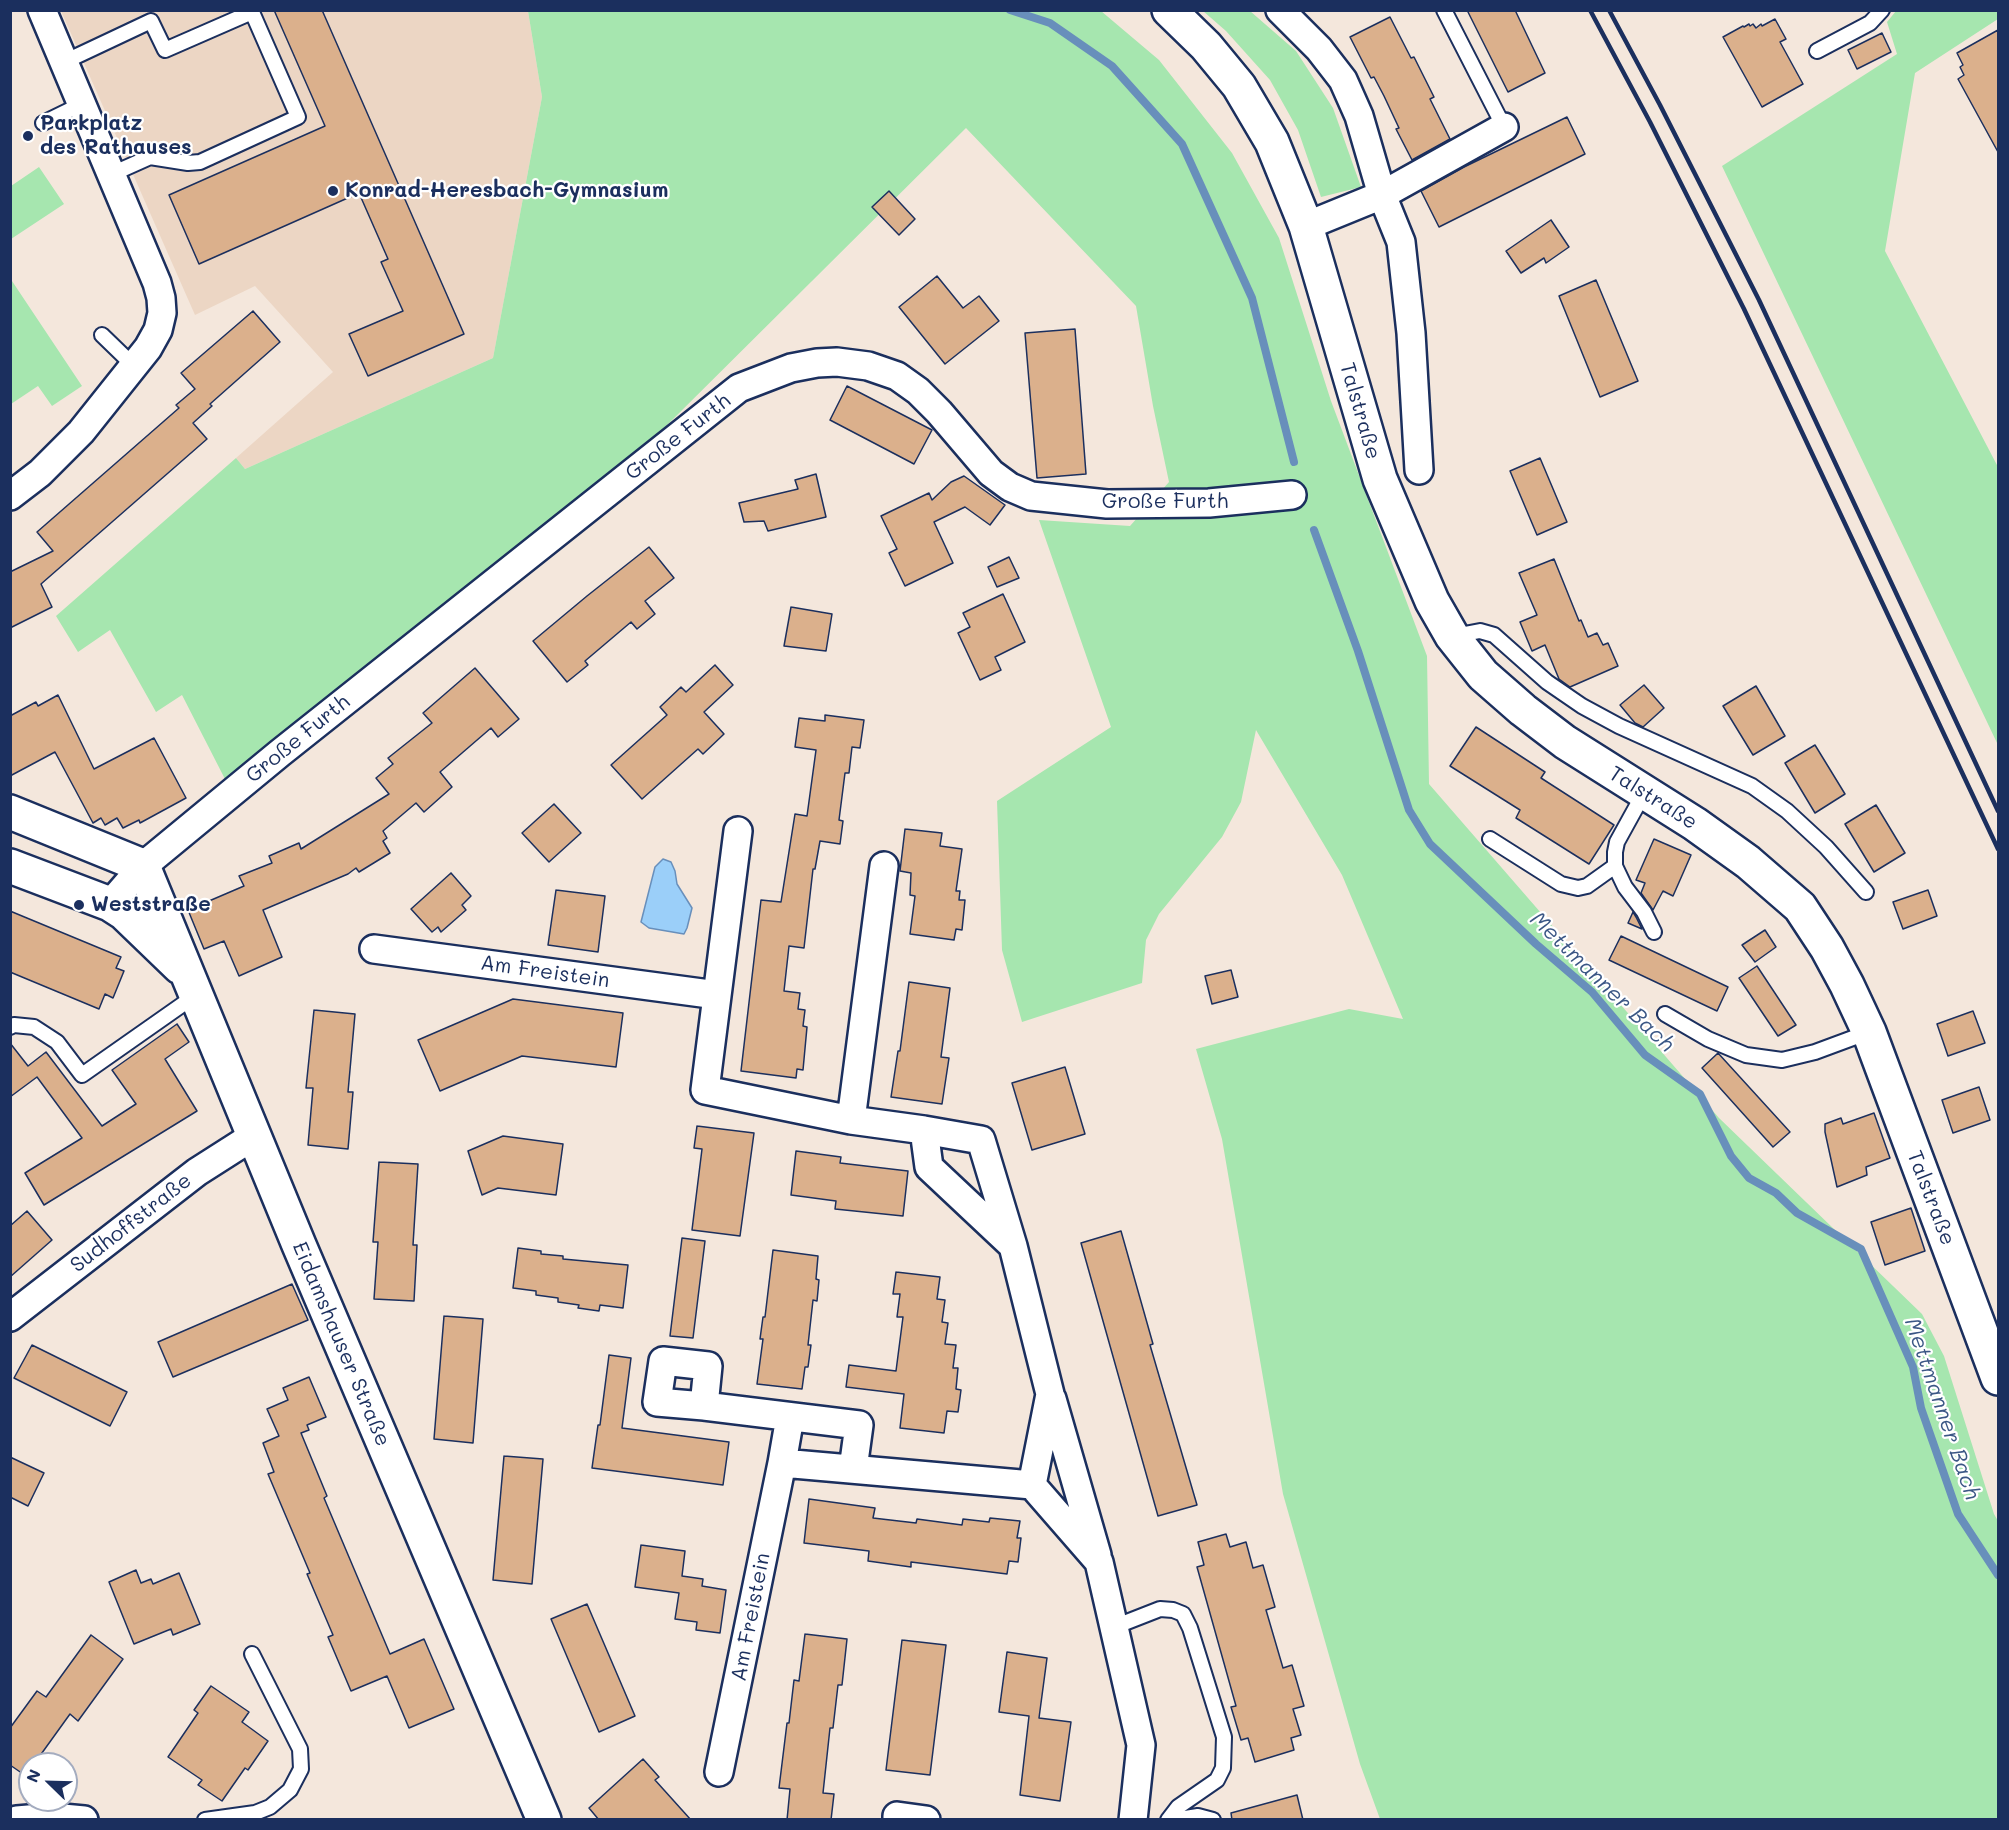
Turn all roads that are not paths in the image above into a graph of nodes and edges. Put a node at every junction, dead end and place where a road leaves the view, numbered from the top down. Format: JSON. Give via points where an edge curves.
{"nodes":[{"id":1,"x":42,"y":10,"type":"edge"},
{"id":2,"x":1169,"y":10,"type":"edge"},
{"id":3,"x":1280,"y":10,"type":"edge"},
{"id":4,"x":1444,"y":10,"type":"edge"},
{"id":5,"x":1882,"y":10,"type":"edge"},
{"id":6,"x":1817,"y":51,"type":"dead end"},
{"id":7,"x":64,"y":62,"type":"junction"},
{"id":8,"x":82,"y":104,"type":"junction"},
{"id":9,"x":43,"y":123,"type":"dead end"},
{"id":10,"x":1504,"y":127,"type":"joint"},
{"id":11,"x":111,"y":174,"type":"junction"},
{"id":12,"x":1382,"y":195,"type":"junction"},
{"id":13,"x":1306,"y":226,"type":"junction"},
{"id":14,"x":102,"y":335,"type":"dead end"},
{"id":15,"x":134,"y":366,"type":"junction"},
{"id":16,"x":1419,"y":470,"type":"dead end"},
{"id":17,"x":1292,"y":495,"type":"dead end"},
{"id":18,"x":10,"y":496,"type":"edge"},
{"id":19,"x":1452,"y":636,"type":"junction"},
{"id":20,"x":1644,"y":793,"type":"junction"},
{"id":21,"x":10,"y":812,"type":"edge"},
{"id":22,"x":738,"y":831,"type":"dead end"},
{"id":23,"x":1490,"y":839,"type":"dead end"},
{"id":24,"x":10,"y":866,"type":"edge"},
{"id":25,"x":143,"y":866,"type":"junction"},
{"id":26,"x":884,"y":866,"type":"dead end"},
{"id":27,"x":1615,"y":866,"type":"junction"},
{"id":28,"x":1866,"y":892,"type":"dead end"},
{"id":29,"x":110,"y":904,"type":"junction"},
{"id":30,"x":1654,"y":932,"type":"dead end"},
{"id":31,"x":374,"y":949,"type":"dead end"},
{"id":32,"x":191,"y":984,"type":"junction"},
{"id":33,"x":717,"y":995,"type":"junction"},
{"id":34,"x":1665,"y":1014,"type":"dead end"},
{"id":35,"x":10,"y":1027,"type":"edge"},
{"id":36,"x":1869,"y":1032,"type":"junction"},
{"id":37,"x":851,"y":1120,"type":"junction"},
{"id":38,"x":924,"y":1130,"type":"junction"},
{"id":39,"x":255,"y":1135,"type":"junction"},
{"id":40,"x":1013,"y":1246,"type":"junction"},
{"id":41,"x":10,"y":1317,"type":"edge"},
{"id":42,"x":1998,"y":1378,"type":"edge"},
{"id":43,"x":1050,"y":1394,"type":"junction"},
{"id":44,"x":704,"y":1406,"type":"dead end"},
{"id":45,"x":790,"y":1417,"type":"junction"},
{"id":46,"x":782,"y":1463,"type":"junction"},
{"id":47,"x":853,"y":1469,"type":"junction"},
{"id":48,"x":1032,"y":1485,"type":"junction"},
{"id":49,"x":1099,"y":1562,"type":"junction"},
{"id":50,"x":1114,"y":1627,"type":"junction"},
{"id":51,"x":252,"y":1654,"type":"dead end"},
{"id":52,"x":719,"y":1772,"type":"dead end"},
{"id":53,"x":17,"y":1820,"type":"edge"},
{"id":54,"x":84,"y":1820,"type":"edge"},
{"id":55,"x":205,"y":1820,"type":"edge"},
{"id":56,"x":544,"y":1820,"type":"edge"},
{"id":57,"x":897,"y":1820,"type":"edge"},
{"id":58,"x":926,"y":1820,"type":"edge"},
{"id":59,"x":1133,"y":1820,"type":"edge"},
{"id":60,"x":1168,"y":1820,"type":"edge"},
{"id":61,"x":1173,"y":1820,"type":"edge"},
{"id":62,"x":1213,"y":1820,"type":"edge"}],
"edges":[{"from":1,"to":7,"type":"street"},
{"from":2,"to":13,"type":"main road","name":"Talstraße","via":[[1239,86],[1272,142]]},
{"from":3,"to":12,"type":"street","via":[[1343,80],[1359,116]]},
{"from":4,"to":10,"type":"lane"},
{"from":5,"to":6,"type":"lane","via":[[1870,23]]},
{"from":7,"to":8,"type":"street"},
{"from":7,"to":11,"type":"lane","via":[[151,21],[165,50],[252,12],[298,117],[200,162],[150,157]]},
{"from":8,"to":9,"type":"lane"},
{"from":8,"to":11,"type":"street"},
{"from":10,"to":12,"type":"street"},
{"from":11,"to":15,"type":"street","via":[[161,298],[158,330]]},
{"from":12,"to":13,"type":"street"},
{"from":12,"to":16,"type":"street","via":[[1401,242]]},
{"from":13,"to":19,"type":"main road","name":"Talstraße","via":[[1380,479],[1432,601]]},
{"from":14,"to":15,"type":"lane"},
{"from":15,"to":18,"type":"street","via":[[81,432],[40,473]]},
{"from":17,"to":25,"type":"street","name":"Große Furth","via":[[1209,504],[1107,504],[1031,496],[991,473],[939,412],[897,376],[868,366],[837,362],[792,368],[739,388]]},
{"from":19,"to":20,"type":"main road","name":"Talstraße","via":[[1483,675],[1523,710]]},
{"from":19,"to":28,"type":"lane","via":[[1480,632],[1494,635],[1547,682],[1582,706],[1752,786],[1826,847]]},
{"from":20,"to":27,"type":"lane","via":[[1617,842]]},
{"from":20,"to":36,"type":"main road","name":"Talstraße","via":[[1748,862],[1800,907],[1827,948]]},
{"from":21,"to":25,"type":"main road"},
{"from":22,"to":33,"type":"street"},
{"from":23,"to":27,"type":"lane","via":[[1561,884],[1578,888]]},
{"from":24,"to":29,"type":"main road"},
{"from":25,"to":29,"type":"street","name":"Große Furth"},
{"from":25,"to":32,"type":"main road","name":"Eidamshauser Straße"},
{"from":26,"to":37,"type":"street"},
{"from":27,"to":30,"type":"lane"},
{"from":29,"to":32,"type":"main road","via":[[124,913]]},
{"from":31,"to":33,"type":"street","name":"Am Freistein"},
{"from":32,"to":35,"type":"lane","via":[[82,1075],[57,1042],[34,1027]]},
{"from":32,"to":39,"type":"main road","name":"Eidamshauser Straße"},
{"from":33,"to":37,"type":"street","via":[[705,1090]]},
{"from":34,"to":36,"type":"lane","via":[[1746,1055],[1782,1060]]},
{"from":36,"to":42,"type":"main road","name":"Talstraße"},
{"from":37,"to":38,"type":"street"},
{"from":38,"to":40,"type":"street","via":[[929,1167]]},
{"from":38,"to":40,"type":"street","via":[[981,1140]]},
{"from":39,"to":41,"type":"street","name":"Sudhoffstraße","via":[[197,1172]]},
{"from":39,"to":56,"type":"main road","name":"Eidamshauser Straße"},
{"from":40,"to":43,"type":"street"},
{"from":43,"to":48,"type":"street"},
{"from":43,"to":49,"type":"street"},
{"from":44,"to":45,"type":"street"},
{"from":45,"to":46,"type":"street","name":"Am Freistein"},
{"from":45,"to":47,"type":"street","via":[[859,1425]]},
{"from":46,"to":47,"type":"street"},
{"from":46,"to":52,"type":"street","name":"Am Freistein"},
{"from":47,"to":48,"type":"street"},
{"from":48,"to":49,"type":"street"},
{"from":49,"to":50,"type":"street"},
{"from":50,"to":59,"type":"street","via":[[1141,1745]]},
{"from":50,"to":60,"type":"lane","via":[[1160,1609],[1183,1614],[1224,1737],[1223,1768],[1217,1780],[1178,1806]]},
{"from":51,"to":55,"type":"lane","via":[[300,1749],[301,1769],[290,1790],[270,1807]]},
{"from":53,"to":54,"type":"street"},
{"from":57,"to":58,"type":"street","via":[[897,1816]]},
{"from":61,"to":62,"type":"lane","via":[[1198,1816]]}]}
